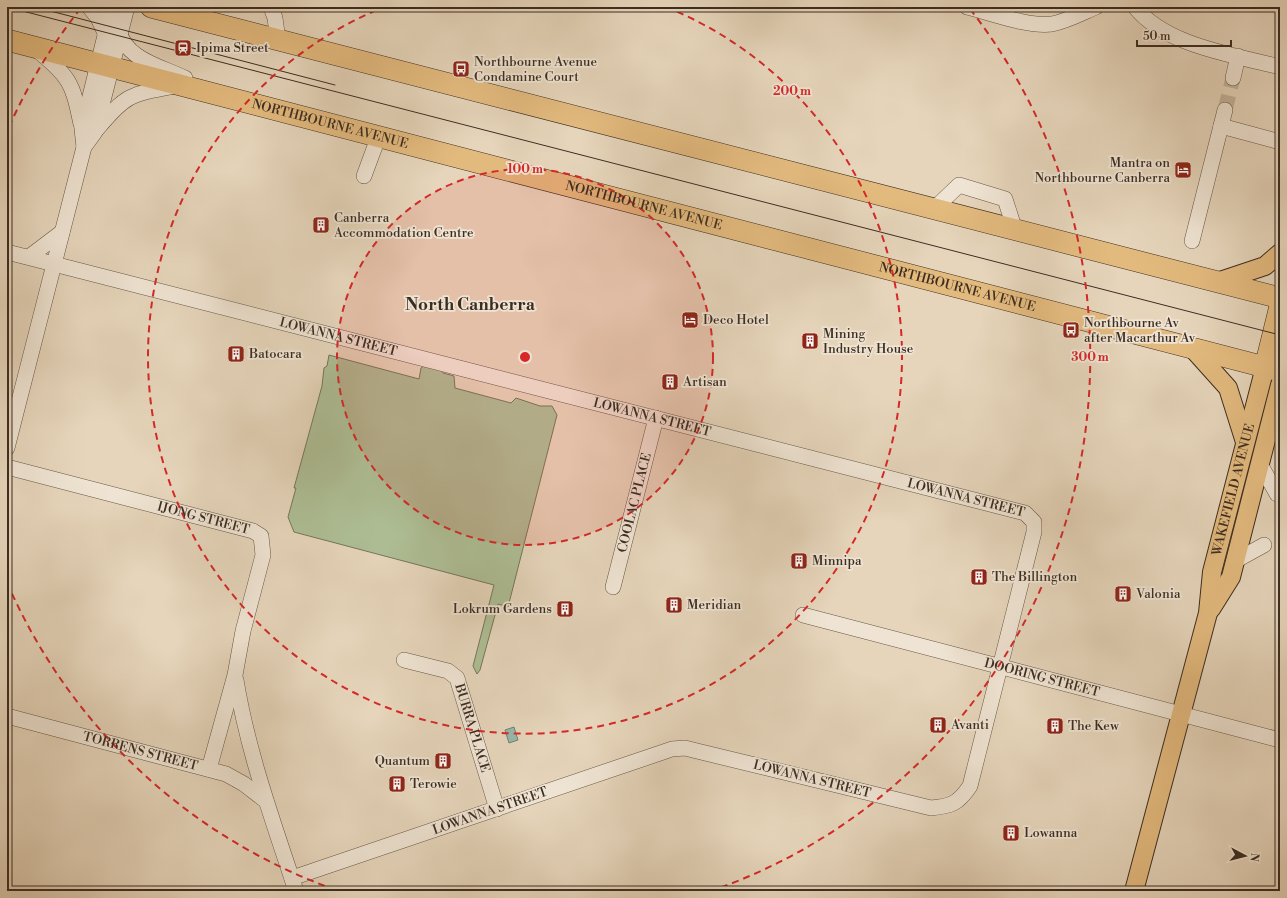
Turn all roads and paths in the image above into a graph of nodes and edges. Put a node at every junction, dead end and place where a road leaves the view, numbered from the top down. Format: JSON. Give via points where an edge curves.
{"nodes":[{"id":1,"x":89,"y":7,"type":"edge"},
{"id":2,"x":112,"y":7,"type":"edge"},
{"id":3,"x":127,"y":7,"type":"edge"},
{"id":4,"x":151,"y":7,"type":"edge"},
{"id":5,"x":271,"y":7,"type":"edge"},
{"id":6,"x":967,"y":7,"type":"edge"},
{"id":7,"x":1096,"y":7,"type":"edge"},
{"id":8,"x":1135,"y":7,"type":"edge"},
{"id":9,"x":113,"y":34,"type":"junction"},
{"id":10,"x":7,"y":40,"type":"edge"},
{"id":11,"x":278,"y":40,"type":"junction"},
{"id":12,"x":34,"y":47,"type":"junction"},
{"id":13,"x":1238,"y":56,"type":"junction"},
{"id":14,"x":108,"y":62,"type":"junction"},
{"id":15,"x":1280,"y":67,"type":"edge"},
{"id":16,"x":1233,"y":78,"type":"tunnel mouth"},
{"id":17,"x":183,"y":85,"type":"junction"},
{"id":18,"x":218,"y":94,"type":"junction"},
{"id":19,"x":1225,"y":110,"type":"tunnel mouth"},
{"id":20,"x":1221,"y":126,"type":"junction"},
{"id":21,"x":89,"y":130,"type":"junction"},
{"id":22,"x":378,"y":138,"type":"junction"},
{"id":23,"x":1280,"y":142,"type":"edge"},
{"id":24,"x":364,"y":176,"type":"dead end"},
{"id":25,"x":934,"y":209,"type":"junction"},
{"id":26,"x":1015,"y":230,"type":"junction"},
{"id":27,"x":62,"y":232,"type":"junction"},
{"id":28,"x":1192,"y":241,"type":"dead end"},
{"id":29,"x":7,"y":252,"type":"edge"},
{"id":30,"x":1280,"y":253,"type":"edge"},
{"id":31,"x":29,"y":257,"type":"junction"},
{"id":32,"x":54,"y":264,"type":"junction"},
{"id":33,"x":1217,"y":282,"type":"junction"},
{"id":34,"x":1280,"y":307,"type":"edge"},
{"id":35,"x":1194,"y":349,"type":"junction"},
{"id":36,"x":1272,"y":369,"type":"edge"},
{"id":37,"x":1280,"y":385,"type":"edge"},
{"id":38,"x":1276,"y":411,"type":"edge"},
{"id":39,"x":656,"y":418,"type":"junction"},
{"id":40,"x":1245,"y":442,"type":"junction"},
{"id":41,"x":7,"y":448,"type":"edge"},
{"id":42,"x":1260,"y":464,"type":"junction"},
{"id":43,"x":7,"y":467,"type":"edge"},
{"id":44,"x":1277,"y":494,"type":"dead end"},
{"id":45,"x":1264,"y":545,"type":"dead end"},
{"id":46,"x":1235,"y":561,"type":"junction"},
{"id":47,"x":613,"y":587,"type":"dead end"},
{"id":48,"x":1208,"y":613,"type":"junction"},
{"id":49,"x":803,"y":615,"type":"dead end"},
{"id":50,"x":404,"y":660,"type":"dead end"},
{"id":51,"x":1000,"y":667,"type":"junction"},
{"id":52,"x":235,"y":675,"type":"junction"},
{"id":53,"x":1181,"y":714,"type":"junction"},
{"id":54,"x":7,"y":716,"type":"edge"},
{"id":55,"x":1280,"y":740,"type":"edge"},
{"id":56,"x":208,"y":769,"type":"junction"},
{"id":57,"x":266,"y":801,"type":"junction"},
{"id":58,"x":497,"y":808,"type":"junction"},
{"id":59,"x":1146,"y":846,"type":"junction"},
{"id":60,"x":294,"y":885,"type":"edge"},
{"id":61,"x":1134,"y":891,"type":"edge"},
{"id":62,"x":1139,"y":891,"type":"edge"}],
"edges":[{"from":1,"to":9,"type":"street"},
{"from":2,"to":9,"type":"street"},
{"from":3,"to":9,"type":"street"},
{"from":4,"to":11,"type":"highway"},
{"from":5,"to":11,"type":"street"},
{"from":6,"to":7,"type":"street","via":[[1024,22],[1051,24]]},
{"from":8,"to":13,"type":"street","via":[[1145,18],[1166,33],[1192,44]]},
{"from":9,"to":14,"type":"street"},
{"from":9,"to":18,"type":"street","via":[[151,65],[182,76]]},
{"from":10,"to":12,"type":"highway","name":"NORTHBOURNE AVENUE"},
{"from":11,"to":25,"type":"highway"},
{"from":12,"to":14,"type":"highway","name":"NORTHBOURNE AVENUE"},
{"from":12,"to":21,"type":"street","via":[[63,72],[70,82]]},
{"from":13,"to":15,"type":"street"},
{"from":13,"to":16,"type":"street"},
{"from":14,"to":17,"type":"highway","name":"NORTHBOURNE AVENUE"},
{"from":14,"to":21,"type":"street"},
{"from":17,"to":18,"type":"highway","name":"NORTHBOURNE AVENUE"},
{"from":17,"to":21,"type":"street","via":[[134,94]]},
{"from":18,"to":22,"type":"highway","name":"NORTHBOURNE AVENUE"},
{"from":19,"to":20,"type":"street"},
{"from":20,"to":23,"type":"street"},
{"from":20,"to":28,"type":"street"},
{"from":21,"to":27,"type":"street"},
{"from":22,"to":24,"type":"street"},
{"from":22,"to":35,"type":"highway","name":"NORTHBOURNE AVENUE"},
{"from":25,"to":26,"type":"highway"},
{"from":25,"to":26,"type":"street","via":[[959,185],[1004,199]]},
{"from":26,"to":33,"type":"highway"},
{"from":27,"to":31,"type":"street"},
{"from":27,"to":32,"type":"street"},
{"from":29,"to":31,"type":"street","name":"LOWANNA STREET"},
{"from":30,"to":33,"type":"main road","via":[[1265,266]]},
{"from":31,"to":32,"type":"street","name":"LOWANNA STREET"},
{"from":32,"to":39,"type":"street","name":"LOWANNA STREET"},
{"from":32,"to":41,"type":"street"},
{"from":33,"to":34,"type":"highway"},
{"from":34,"to":36,"type":"highway"},
{"from":35,"to":36,"type":"highway","name":"NORTHBOURNE AVENUE"},
{"from":35,"to":40,"type":"main road","via":[[1228,388]]},
{"from":36,"to":40,"type":"main road","name":"WAKEFIELD AVENUE"},
{"from":37,"to":38,"type":"main road","name":"WAKEFIELD AVENUE"},
{"from":38,"to":42,"type":"main road","name":"WAKEFIELD AVENUE"},
{"from":39,"to":47,"type":"street","name":"COOLAC PLACE"},
{"from":39,"to":51,"type":"street","name":"LOWANNA STREET","via":[[1018,511],[1030,517],[1034,522],[1034,532]]},
{"from":40,"to":48,"type":"main road","name":"WAKEFIELD AVENUE","via":[[1212,572]]},
{"from":42,"to":44,"type":"street"},
{"from":42,"to":46,"type":"main road","name":"WAKEFIELD AVENUE"},
{"from":43,"to":52,"type":"street","name":"IJONG STREET","via":[[253,530],[261,536],[263,555],[243,631]]},
{"from":45,"to":46,"type":"street"},
{"from":46,"to":48,"type":"main road","name":"WAKEFIELD AVENUE","via":[[1231,577]]},
{"from":48,"to":53,"type":"main road","name":"WAKEFIELD AVENUE"},
{"from":49,"to":51,"type":"street","name":"DOORING STREET"},
{"from":50,"to":58,"type":"street","name":"BURRA PLACE","via":[[448,671],[457,678]]},
{"from":51,"to":53,"type":"street","name":"DOORING STREET"},
{"from":51,"to":58,"type":"street","name":"LOWANNA STREET","via":[[970,786],[961,799],[948,806],[931,808],[685,748],[672,749]]},
{"from":52,"to":56,"type":"street","name":"IJONG STREET"},
{"from":52,"to":57,"type":"street","name":"IJONG STREET","via":[[254,767]]},
{"from":53,"to":55,"type":"street","name":"DOORING STREET"},
{"from":53,"to":59,"type":"main road","name":"WAKEFIELD AVENUE"},
{"from":54,"to":56,"type":"street","name":"TORRENS STREET"},
{"from":56,"to":57,"type":"street","name":"TORRENS STREET","via":[[232,777]]},
{"from":57,"to":60,"type":"street","name":"IJONG STREET"},
{"from":58,"to":60,"type":"street","name":"LOWANNA STREET"},
{"from":59,"to":61,"type":"main road","name":"WAKEFIELD AVENUE"},
{"from":59,"to":62,"type":"main road","name":"WAKEFIELD AVENUE"}]}
